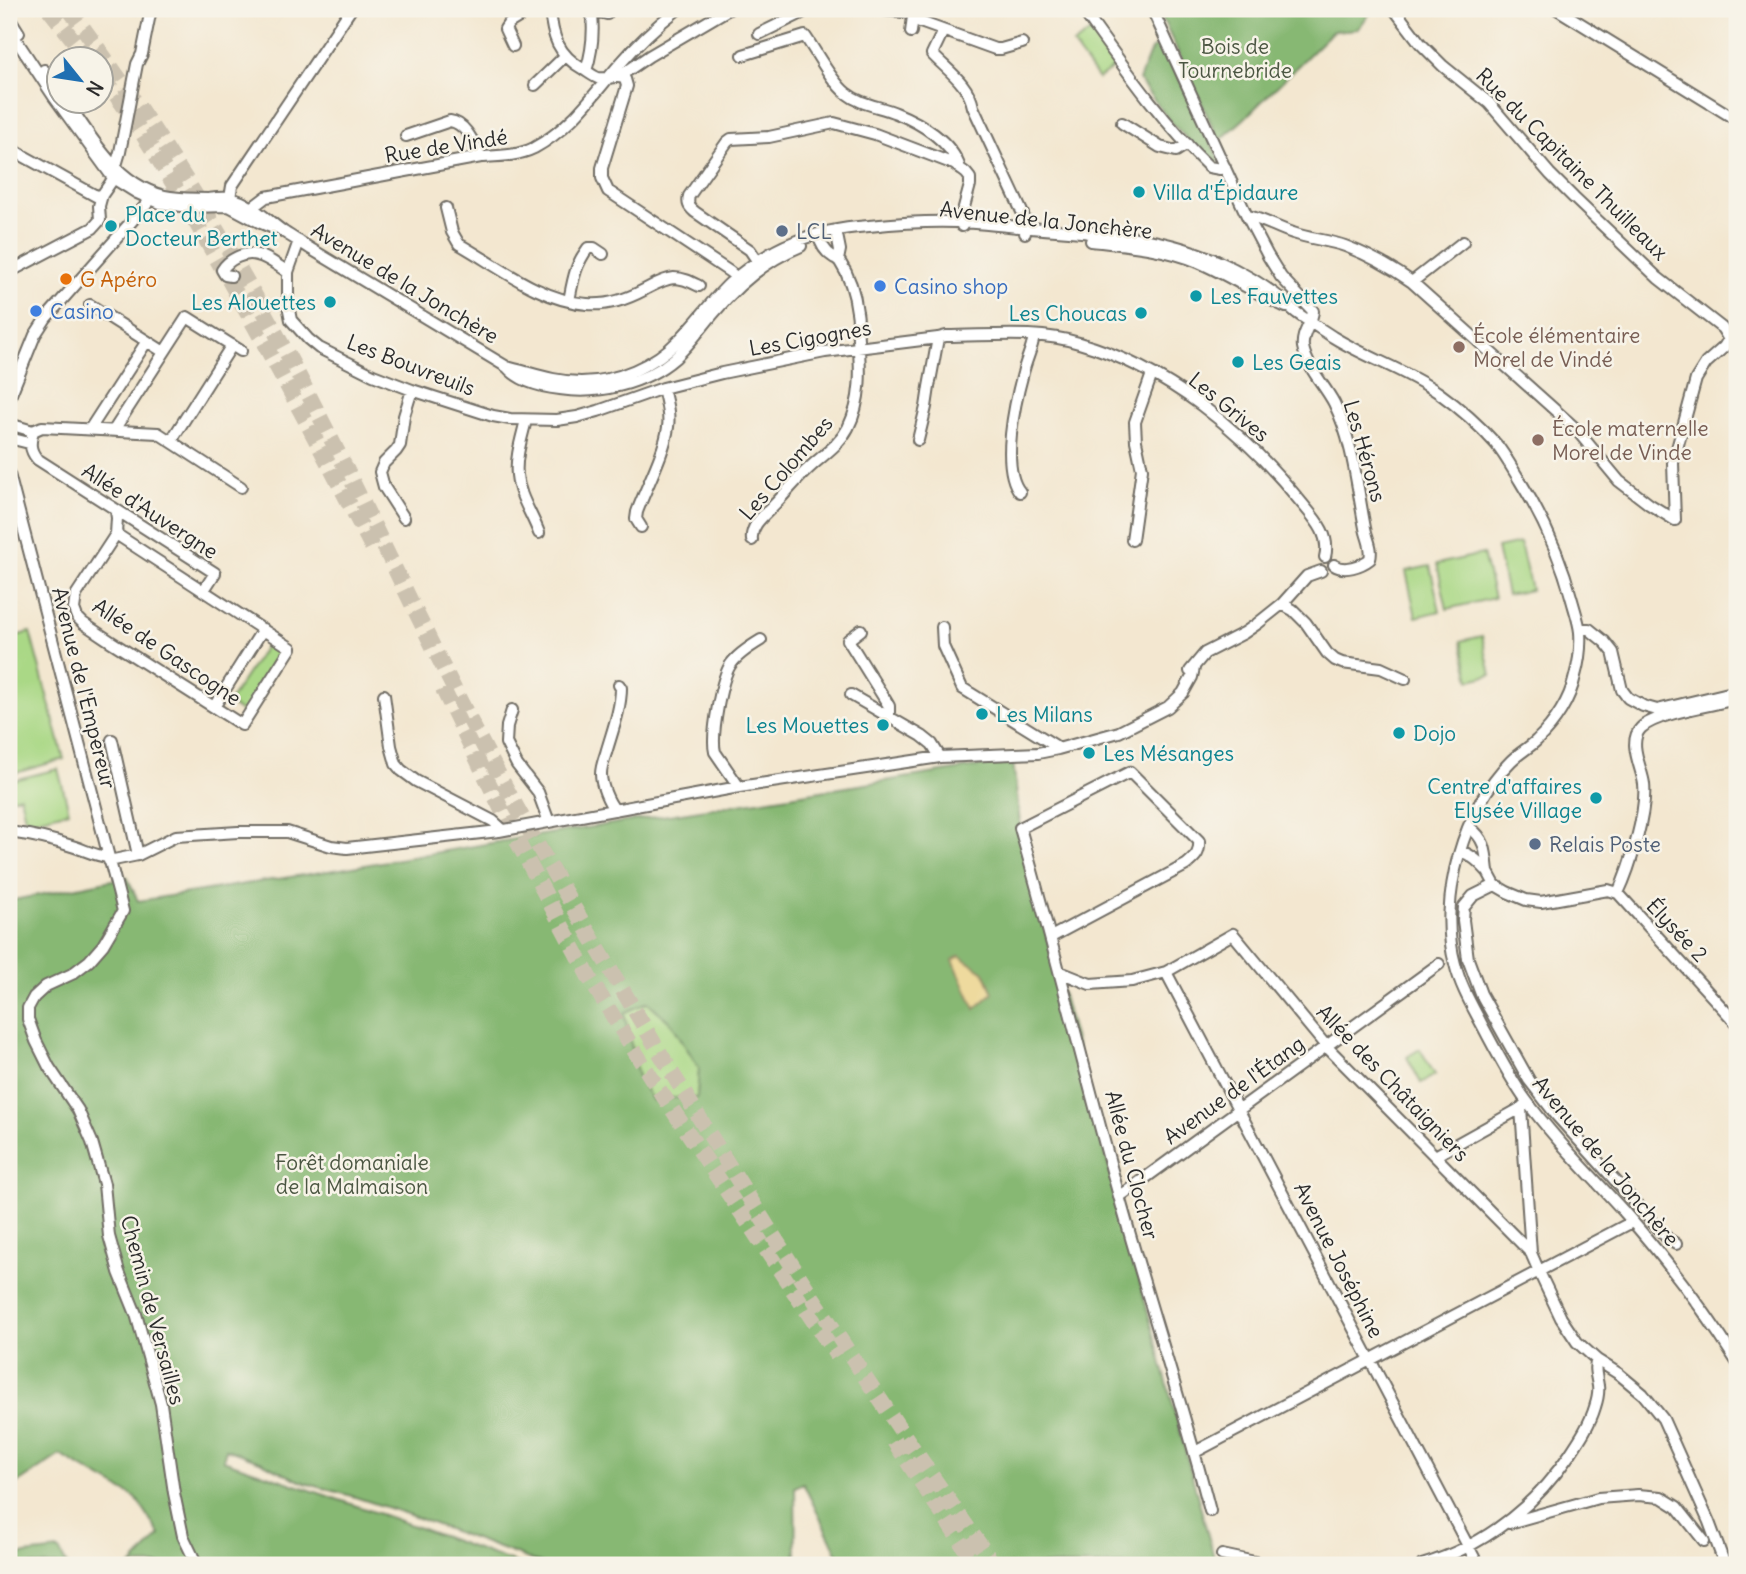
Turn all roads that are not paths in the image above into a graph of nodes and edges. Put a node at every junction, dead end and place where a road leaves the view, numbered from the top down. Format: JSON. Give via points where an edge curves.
{"nodes":[{"id":1,"x":151,"y":9,"type":"edge"},
{"id":2,"x":532,"y":9,"type":"edge"},
{"id":3,"x":550,"y":9,"type":"edge"},
{"id":4,"x":678,"y":9,"type":"edge"},
{"id":5,"x":729,"y":9,"type":"edge"},
{"id":6,"x":800,"y":9,"type":"edge"},
{"id":7,"x":873,"y":9,"type":"edge"},
{"id":8,"x":1082,"y":9,"type":"edge"},
{"id":9,"x":1152,"y":9,"type":"edge"},
{"id":10,"x":1394,"y":9,"type":"edge"},
{"id":11,"x":1557,"y":9,"type":"edge"},
{"id":12,"x":347,"y":10,"type":"edge"},
{"id":13,"x":916,"y":13,"type":"edge"},
{"id":14,"x":607,"y":14,"type":"dead end"},
{"id":15,"x":9,"y":17,"type":"edge"},
{"id":16,"x":9,"y":29,"type":"edge"},
{"id":17,"x":943,"y":31,"type":"junction"},
{"id":18,"x":911,"y":32,"type":"dead end"},
{"id":19,"x":759,"y":34,"type":"dead end"},
{"id":20,"x":1022,"y":43,"type":"dead end"},
{"id":21,"x":513,"y":46,"type":"dead end"},
{"id":22,"x":743,"y":55,"type":"dead end"},
{"id":23,"x":565,"y":56,"type":"junction"},
{"id":24,"x":586,"y":71,"type":"junction"},
{"id":25,"x":45,"y":76,"type":"junction"},
{"id":26,"x":614,"y":76,"type":"junction"},
{"id":27,"x":535,"y":85,"type":"dead end"},
{"id":28,"x":75,"y":116,"type":"edge"},
{"id":29,"x":1737,"y":120,"type":"edge"},
{"id":30,"x":1122,"y":123,"type":"dead end"},
{"id":31,"x":80,"y":126,"type":"junction"},
{"id":32,"x":406,"y":136,"type":"dead end"},
{"id":33,"x":1187,"y":144,"type":"junction"},
{"id":34,"x":9,"y":148,"type":"edge"},
{"id":35,"x":481,"y":157,"type":"junction"},
{"id":36,"x":1225,"y":167,"type":"junction"},
{"id":37,"x":960,"y":168,"type":"junction"},
{"id":38,"x":114,"y":173,"type":"junction"},
{"id":39,"x":102,"y":195,"type":"junction"},
{"id":40,"x":154,"y":197,"type":"junction"},
{"id":41,"x":229,"y":202,"type":"junction"},
{"id":42,"x":446,"y":208,"type":"dead end"},
{"id":43,"x":248,"y":211,"type":"junction"},
{"id":44,"x":1247,"y":216,"type":"junction"},
{"id":45,"x":961,"y":225,"type":"junction"},
{"id":46,"x":1025,"y":230,"type":"junction"},
{"id":47,"x":836,"y":233,"type":"junction"},
{"id":48,"x":819,"y":237,"type":"junction"},
{"id":49,"x":299,"y":241,"type":"junction"},
{"id":50,"x":1463,"y":242,"type":"dead end"},
{"id":51,"x":604,"y":254,"type":"dead end"},
{"id":52,"x":838,"y":260,"type":"junction"},
{"id":53,"x":760,"y":265,"type":"junction"},
{"id":54,"x":12,"y":271,"type":"edge"},
{"id":55,"x":288,"y":272,"type":"junction"},
{"id":56,"x":231,"y":276,"type":"dead end"},
{"id":57,"x":739,"y":280,"type":"junction"},
{"id":58,"x":1412,"y":282,"type":"junction"},
{"id":59,"x":699,"y":286,"type":"dead end"},
{"id":60,"x":569,"y":301,"type":"junction"},
{"id":61,"x":90,"y":305,"type":"dead end"},
{"id":62,"x":1310,"y":322,"type":"junction"},
{"id":63,"x":1034,"y":336,"type":"junction"},
{"id":64,"x":1733,"y":337,"type":"edge"},
{"id":65,"x":938,"y":338,"type":"junction"},
{"id":66,"x":1061,"y":339,"type":"joint"},
{"id":67,"x":147,"y":341,"type":"junction"},
{"id":68,"x":859,"y":348,"type":"junction"},
{"id":69,"x":164,"y":352,"type":"junction"},
{"id":70,"x":1737,"y":352,"type":"edge"},
{"id":71,"x":1152,"y":374,"type":"junction"},
{"id":72,"x":663,"y":388,"type":"junction"},
{"id":73,"x":412,"y":390,"type":"junction"},
{"id":74,"x":9,"y":399,"type":"edge"},
{"id":75,"x":598,"y":411,"type":"joint"},
{"id":76,"x":526,"y":420,"type":"junction"},
{"id":77,"x":9,"y":424,"type":"edge"},
{"id":78,"x":39,"y":424,"type":"junction"},
{"id":79,"x":90,"y":429,"type":"junction"},
{"id":80,"x":114,"y":430,"type":"junction"},
{"id":81,"x":9,"y":438,"type":"edge"},
{"id":82,"x":918,"y":440,"type":"dead end"},
{"id":83,"x":171,"y":441,"type":"junction"},
{"id":84,"x":29,"y":443,"type":"junction"},
{"id":85,"x":9,"y":474,"type":"edge"},
{"id":86,"x":242,"y":488,"type":"dead end"},
{"id":87,"x":1020,"y":492,"type":"dead end"},
{"id":88,"x":116,"y":511,"type":"junction"},
{"id":89,"x":404,"y":518,"type":"dead end"},
{"id":90,"x":641,"y":527,"type":"dead end"},
{"id":91,"x":538,"y":533,"type":"dead end"},
{"id":92,"x":116,"y":534,"type":"junction"},
{"id":93,"x":752,"y":540,"type":"dead end"},
{"id":94,"x":1132,"y":540,"type":"dead end"},
{"id":95,"x":1325,"y":557,"type":"junction"},
{"id":96,"x":1334,"y":565,"type":"junction"},
{"id":97,"x":1321,"y":571,"type":"junction"},
{"id":98,"x":204,"y":590,"type":"junction"},
{"id":99,"x":1282,"y":604,"type":"junction"},
{"id":100,"x":943,"y":627,"type":"dead end"},
{"id":101,"x":263,"y":629,"type":"junction"},
{"id":102,"x":861,"y":629,"type":"dead end"},
{"id":103,"x":1580,"y":629,"type":"junction"},
{"id":104,"x":761,"y":640,"type":"dead end"},
{"id":105,"x":1405,"y":679,"type":"dead end"},
{"id":106,"x":619,"y":685,"type":"dead end"},
{"id":107,"x":1737,"y":691,"type":"edge"},
{"id":108,"x":384,"y":695,"type":"dead end"},
{"id":109,"x":851,"y":695,"type":"dead end"},
{"id":110,"x":1737,"y":702,"type":"edge"},
{"id":111,"x":214,"y":707,"type":"junction"},
{"id":112,"x":512,"y":710,"type":"dead end"},
{"id":113,"x":889,"y":717,"type":"junction"},
{"id":114,"x":113,"y":740,"type":"dead end"},
{"id":115,"x":1058,"y":749,"type":"junction"},
{"id":116,"x":940,"y":757,"type":"junction"},
{"id":117,"x":739,"y":787,"type":"junction"},
{"id":118,"x":615,"y":810,"type":"junction"},
{"id":119,"x":549,"y":822,"type":"junction"},
{"id":120,"x":1469,"y":827,"type":"junction"},
{"id":121,"x":503,"y":830,"type":"junction"},
{"id":122,"x":9,"y":832,"type":"edge"},
{"id":123,"x":1460,"y":851,"type":"junction"},
{"id":124,"x":138,"y":855,"type":"junction"},
{"id":125,"x":108,"y":859,"type":"junction"},
{"id":126,"x":1489,"y":872,"type":"junction"},
{"id":127,"x":1495,"y":885,"type":"junction"},
{"id":128,"x":1618,"y":893,"type":"junction"},
{"id":129,"x":123,"y":911,"type":"joint"},
{"id":130,"x":1051,"y":937,"type":"junction"},
{"id":131,"x":1439,"y":964,"type":"dead end"},
{"id":132,"x":1060,"y":972,"type":"junction"},
{"id":133,"x":1166,"y":972,"type":"junction"},
{"id":134,"x":1737,"y":1024,"type":"edge"},
{"id":135,"x":1326,"y":1046,"type":"junction"},
{"id":136,"x":1524,"y":1105,"type":"junction"},
{"id":137,"x":1239,"y":1109,"type":"junction"},
{"id":138,"x":1435,"y":1156,"type":"junction"},
{"id":139,"x":1119,"y":1197,"type":"junction"},
{"id":140,"x":1632,"y":1222,"type":"junction"},
{"id":141,"x":1676,"y":1244,"type":"dead end"},
{"id":142,"x":1531,"y":1253,"type":"junction"},
{"id":143,"x":1540,"y":1270,"type":"junction"},
{"id":144,"x":1370,"y":1360,"type":"junction"},
{"id":145,"x":1597,"y":1360,"type":"junction"},
{"id":146,"x":1737,"y":1362,"type":"edge"},
{"id":147,"x":1195,"y":1452,"type":"junction"},
{"id":148,"x":1525,"y":1506,"type":"junction"},
{"id":149,"x":1210,"y":1511,"type":"dead end"},
{"id":150,"x":1532,"y":1517,"type":"junction"},
{"id":151,"x":1506,"y":1524,"type":"junction"},
{"id":152,"x":1704,"y":1541,"type":"dead end"},
{"id":153,"x":1468,"y":1547,"type":"junction"},
{"id":154,"x":1222,"y":1555,"type":"dead end"},
{"id":155,"x":197,"y":1565,"type":"edge"},
{"id":156,"x":1269,"y":1565,"type":"edge"},
{"id":157,"x":1422,"y":1565,"type":"edge"},
{"id":158,"x":1478,"y":1565,"type":"edge"},
{"id":159,"x":1725,"y":1565,"type":"edge"}],
"edges":[{"from":1,"to":38,"type":"street"},
{"from":2,"to":21,"type":"street","via":[[505,29]]},
{"from":3,"to":23,"type":"street","via":[[554,35]]},
{"from":4,"to":26,"type":"street","name":"Rue de Vindé","via":[[641,40]]},
{"from":5,"to":26,"type":"street"},
{"from":6,"to":19,"type":"street","via":[[802,13]]},
{"from":7,"to":13,"type":"street"},
{"from":8,"to":33,"type":"street"},
{"from":9,"to":36,"type":"street"},
{"from":10,"to":64,"type":"street","name":"Rue du Capitaine Thuilleaux","via":[[1413,35],[1489,103],[1566,190],[1658,278]]},
{"from":11,"to":29,"type":"street"},
{"from":12,"to":41,"type":"street","via":[[232,186]]},
{"from":13,"to":17,"type":"street","via":[[916,20]]},
{"from":13,"to":18,"type":"street"},
{"from":14,"to":24,"type":"street","via":[[595,11],[592,15]]},
{"from":15,"to":25,"type":"street"},
{"from":16,"to":25,"type":"street"},
{"from":17,"to":20,"type":"street","via":[[995,49]]},
{"from":17,"to":46,"type":"street","via":[[932,54],[971,96],[1023,214]]},
{"from":22,"to":37,"type":"street","via":[[805,36],[847,93],[928,130],[945,142]]},
{"from":23,"to":24,"type":"street"},
{"from":23,"to":27,"type":"street"},
{"from":24,"to":26,"type":"street","via":[[601,78]]},
{"from":25,"to":31,"type":"street"},
{"from":26,"to":35,"type":"street","name":"Rue de Vindé","via":[[571,121],[534,148]]},
{"from":26,"to":57,"type":"street","via":[[625,79],[627,86],[602,167],[608,191]]},
{"from":28,"to":31,"type":"street"},
{"from":30,"to":33,"type":"street","via":[[1160,147],[1176,151]]},
{"from":31,"to":38,"type":"street"},
{"from":32,"to":35,"type":"street","via":[[457,122]]},
{"from":33,"to":36,"type":"street","via":[[1209,167]]},
{"from":34,"to":39,"type":"street","via":[[96,196]]},
{"from":35,"to":43,"type":"street","name":"Rue de Vindé","via":[[266,197]]},
{"from":36,"to":44,"type":"street"},
{"from":37,"to":45,"type":"street","via":[[970,178]]},
{"from":37,"to":53,"type":"street","via":[[834,123],[769,137],[731,139],[689,196],[689,207],[750,250]]},
{"from":38,"to":39,"type":"street"},
{"from":38,"to":40,"type":"street"},
{"from":39,"to":54,"type":"street","via":[[97,224]]},
{"from":40,"to":41,"type":"street"},
{"from":40,"to":74,"type":"street","via":[[46,318]]},
{"from":41,"to":43,"type":"street","name":"Avenue de la Jonchère"},
{"from":42,"to":60,"type":"street","via":[[459,244],[535,289]]},
{"from":43,"to":49,"type":"street","name":"Avenue de la Jonchère","via":[[261,223]]},
{"from":44,"to":58,"type":"street","via":[[1343,246]]},
{"from":44,"to":62,"type":"street","via":[[1268,256],[1312,309]]},
{"from":45,"to":46,"type":"street","name":"Avenue de la Jonchère"},
{"from":45,"to":47,"type":"street","name":"Avenue de la Jonchère","via":[[905,222]]},
{"from":46,"to":62,"type":"street","name":"Avenue de la Jonchère","via":[[1131,237],[1201,254],[1276,294]]},
{"from":47,"to":48,"type":"street","name":"Avenue de la Jonchère"},
{"from":47,"to":52,"type":"street","name":"Les Colombes"},
{"from":48,"to":52,"type":"street","name":"Les Colombes"},
{"from":48,"to":53,"type":"street","name":"Avenue de la Jonchère","via":[[776,250]]},
{"from":49,"to":55,"type":"street","name":"Les Bouvreuils"},
{"from":49,"to":57,"type":"street","name":"Avenue de la Jonchère","via":[[507,367],[583,382],[628,374],[652,361],[672,347],[727,286]]},
{"from":50,"to":58,"type":"street"},
{"from":51,"to":60,"type":"street","via":[[588,248],[581,257]]},
{"from":52,"to":68,"type":"street","name":"Les Colombes","via":[[854,295]]},
{"from":53,"to":57,"type":"street","name":"Avenue de la Jonchère"},
{"from":55,"to":56,"type":"street","via":[[255,254],[228,262],[222,270]]},
{"from":55,"to":73,"type":"street","name":"Les Bouvreuils","via":[[292,320],[308,339],[373,375]]},
{"from":58,"to":64,"type":"street","via":[[1575,428],[1619,481],[1675,520],[1674,464],[1696,379]]},
{"from":59,"to":60,"type":"street","via":[[686,279],[664,279],[606,303]]},
{"from":61,"to":67,"type":"street"},
{"from":62,"to":96,"type":"street","name":"Les Hérons","via":[[1303,346],[1342,424],[1371,549],[1364,564],[1343,569]]},
{"from":62,"to":103,"type":"street","name":"Avenue de la Jonchère","via":[[1432,389],[1495,444],[1544,525],[1566,575]]},
{"from":63,"to":65,"type":"street","name":"Les Cigognes"},
{"from":63,"to":66,"type":"street","name":"Les Cigognes"},
{"from":63,"to":87,"type":"street","via":[[1009,446],[1010,471]]},
{"from":64,"to":70,"type":"street","name":"Rue du Capitaine Thuilleaux"},
{"from":65,"to":68,"type":"street","name":"Les Cigognes"},
{"from":65,"to":82,"type":"street"},
{"from":66,"to":71,"type":"street","name":"Les Grives"},
{"from":67,"to":69,"type":"street"},
{"from":67,"to":79,"type":"street"},
{"from":68,"to":72,"type":"street","name":"Les Cigognes","via":[[812,354]]},
{"from":68,"to":93,"type":"street","name":"Les Colombes","via":[[859,390],[847,429],[752,529]]},
{"from":69,"to":80,"type":"street"},
{"from":69,"to":83,"type":"street","via":[[187,317],[237,348]]},
{"from":71,"to":94,"type":"street","via":[[1135,422],[1142,469]]},
{"from":71,"to":95,"type":"street","name":"Les Grives","via":[[1199,402],[1279,475],[1322,531]]},
{"from":72,"to":75,"type":"street","name":"Les Cigognes"},
{"from":72,"to":90,"type":"street","via":[[668,429],[637,512]]},
{"from":73,"to":76,"type":"street","name":"Les Bouvreuils","via":[[493,416]]},
{"from":73,"to":89,"type":"street","via":[[400,445],[380,472]]},
{"from":75,"to":76,"type":"street","name":"Les Bouvreuils"},
{"from":76,"to":91,"type":"street","via":[[517,477]]},
{"from":77,"to":78,"type":"street"},
{"from":78,"to":79,"type":"street"},
{"from":78,"to":84,"type":"street"},
{"from":79,"to":80,"type":"street"},
{"from":80,"to":83,"type":"street","via":[[158,433]]},
{"from":81,"to":84,"type":"street"},
{"from":83,"to":86,"type":"street"},
{"from":84,"to":88,"type":"street","name":"Allée d'Auvergne","via":[[37,459]]},
{"from":85,"to":125,"type":"street","name":"Avenue de l'Empereur"},
{"from":88,"to":92,"type":"street"},
{"from":88,"to":98,"type":"street","name":"Allée d'Auvergne","via":[[215,573]]},
{"from":92,"to":98,"type":"street"},
{"from":92,"to":111,"type":"street","name":"Allée de Gascogne","via":[[76,595],[77,617]]},
{"from":95,"to":96,"type":"street"},
{"from":95,"to":97,"type":"street","via":[[1318,563]]},
{"from":96,"to":97,"type":"street","via":[[1329,572]]},
{"from":97,"to":99,"type":"street","via":[[1307,576]]},
{"from":98,"to":101,"type":"street"},
{"from":99,"to":105,"type":"street","via":[[1306,623],[1335,660],[1381,668]]},
{"from":99,"to":115,"type":"street","via":[[1244,633],[1205,653],[1183,693],[1168,707],[1119,733]]},
{"from":100,"to":115,"type":"street","via":[[943,646],[962,688]]},
{"from":101,"to":111,"type":"street"},
{"from":101,"to":111,"type":"street","name":"Allée de Gascogne","via":[[291,648],[242,725]]},
{"from":102,"to":113,"type":"street","via":[[848,640],[889,706]]},
{"from":103,"to":107,"type":"street","via":[[1589,629],[1614,652],[1622,690],[1643,706],[1657,710]]},
{"from":103,"to":120,"type":"street","name":"Avenue de la Jonchère","via":[[1570,694],[1542,735],[1493,782]]},
{"from":104,"to":117,"type":"street","via":[[735,659],[726,672],[715,729],[715,752]]},
{"from":106,"to":118,"type":"street","via":[[618,711],[601,777]]},
{"from":108,"to":121,"type":"street","via":[[391,746],[401,770]]},
{"from":109,"to":113,"type":"street"},
{"from":110,"to":128,"type":"street","name":"Élysée 2","via":[[1657,719],[1638,732],[1635,746],[1644,785],[1643,809]]},
{"from":112,"to":119,"type":"street","via":[[506,743],[538,792]]},
{"from":113,"to":116,"type":"street","via":[[932,744]]},
{"from":114,"to":124,"type":"street"},
{"from":115,"to":116,"type":"street"},
{"from":116,"to":117,"type":"street"},
{"from":117,"to":118,"type":"street"},
{"from":118,"to":119,"type":"street"},
{"from":119,"to":121,"type":"street"},
{"from":120,"to":123,"type":"street","name":"Avenue de la Jonchère"},
{"from":120,"to":126,"type":"street","via":[[1483,840]]},
{"from":121,"to":124,"type":"street","via":[[347,848],[287,832],[202,834],[176,836]]},
{"from":122,"to":125,"type":"street"},
{"from":123,"to":126,"type":"street"},
{"from":123,"to":136,"type":"street","name":"Avenue de la Jonchère","via":[[1450,905],[1455,964]]},
{"from":124,"to":125,"type":"street"},
{"from":125,"to":129,"type":"street","name":"Avenue de l'Empereur"},
{"from":126,"to":127,"type":"street"},
{"from":127,"to":128,"type":"street","name":"Élysée 2","via":[[1541,902],[1608,890]]},
{"from":127,"to":141,"type":"street","via":[[1472,896],[1464,907],[1468,959],[1481,994],[1529,1080]]},
{"from":128,"to":134,"type":"street","name":"Élysée 2"},
{"from":129,"to":155,"type":"street","name":"Chemin de Versailles","via":[[89,961],[34,997],[28,1019],[92,1142],[104,1184],[109,1236],[161,1404],[183,1536]]},
{"from":130,"to":130,"type":"street","name":"Allée du Clocher","via":[[1020,828],[1130,772],[1199,842],[1200,850],[1186,865]]},
{"from":130,"to":132,"type":"street","name":"Allée du Clocher"},
{"from":131,"to":135,"type":"street","name":"Avenue de l'Étang"},
{"from":132,"to":133,"type":"street","via":[[1090,984],[1132,981]]},
{"from":132,"to":139,"type":"street","name":"Allée du Clocher"},
{"from":133,"to":135,"type":"street","name":"Allée des Châtaigniers","via":[[1233,934]]},
{"from":133,"to":137,"type":"street","name":"Avenue Joséphine"},
{"from":135,"to":137,"type":"street","name":"Avenue de l'Étang"},
{"from":135,"to":138,"type":"street","name":"Allée des Châtaigniers"},
{"from":136,"to":138,"type":"street"},
{"from":136,"to":140,"type":"street","name":"Avenue de la Jonchère"},
{"from":136,"to":142,"type":"street"},
{"from":137,"to":139,"type":"street","name":"Avenue de l'Étang"},
{"from":137,"to":144,"type":"street","name":"Avenue Joséphine"},
{"from":138,"to":142,"type":"street","name":"Allée des Châtaigniers"},
{"from":139,"to":147,"type":"street","name":"Allée du Clocher"},
{"from":140,"to":143,"type":"street"},
{"from":140,"to":146,"type":"street","name":"Avenue de la Jonchère","via":[[1686,1286]]},
{"from":142,"to":143,"type":"street"},
{"from":143,"to":144,"type":"street"},
{"from":143,"to":145,"type":"street","via":[[1561,1318]]},
{"from":144,"to":147,"type":"street"},
{"from":144,"to":153,"type":"street","name":"Avenue Joséphine"},
{"from":145,"to":148,"type":"street","via":[[1599,1389],[1587,1428],[1560,1469]]},
{"from":145,"to":159,"type":"street","via":[[1643,1394],[1663,1419]]},
{"from":147,"to":149,"type":"street","name":"Allée du Clocher"},
{"from":148,"to":150,"type":"street"},
{"from":148,"to":151,"type":"street"},
{"from":150,"to":151,"type":"street"},
{"from":150,"to":152,"type":"street","via":[[1598,1498],[1661,1497],[1677,1507]]},
{"from":151,"to":153,"type":"street"},
{"from":153,"to":157,"type":"street"},
{"from":153,"to":158,"type":"street","name":"Avenue Joséphine"},
{"from":154,"to":156,"type":"street"}]}
